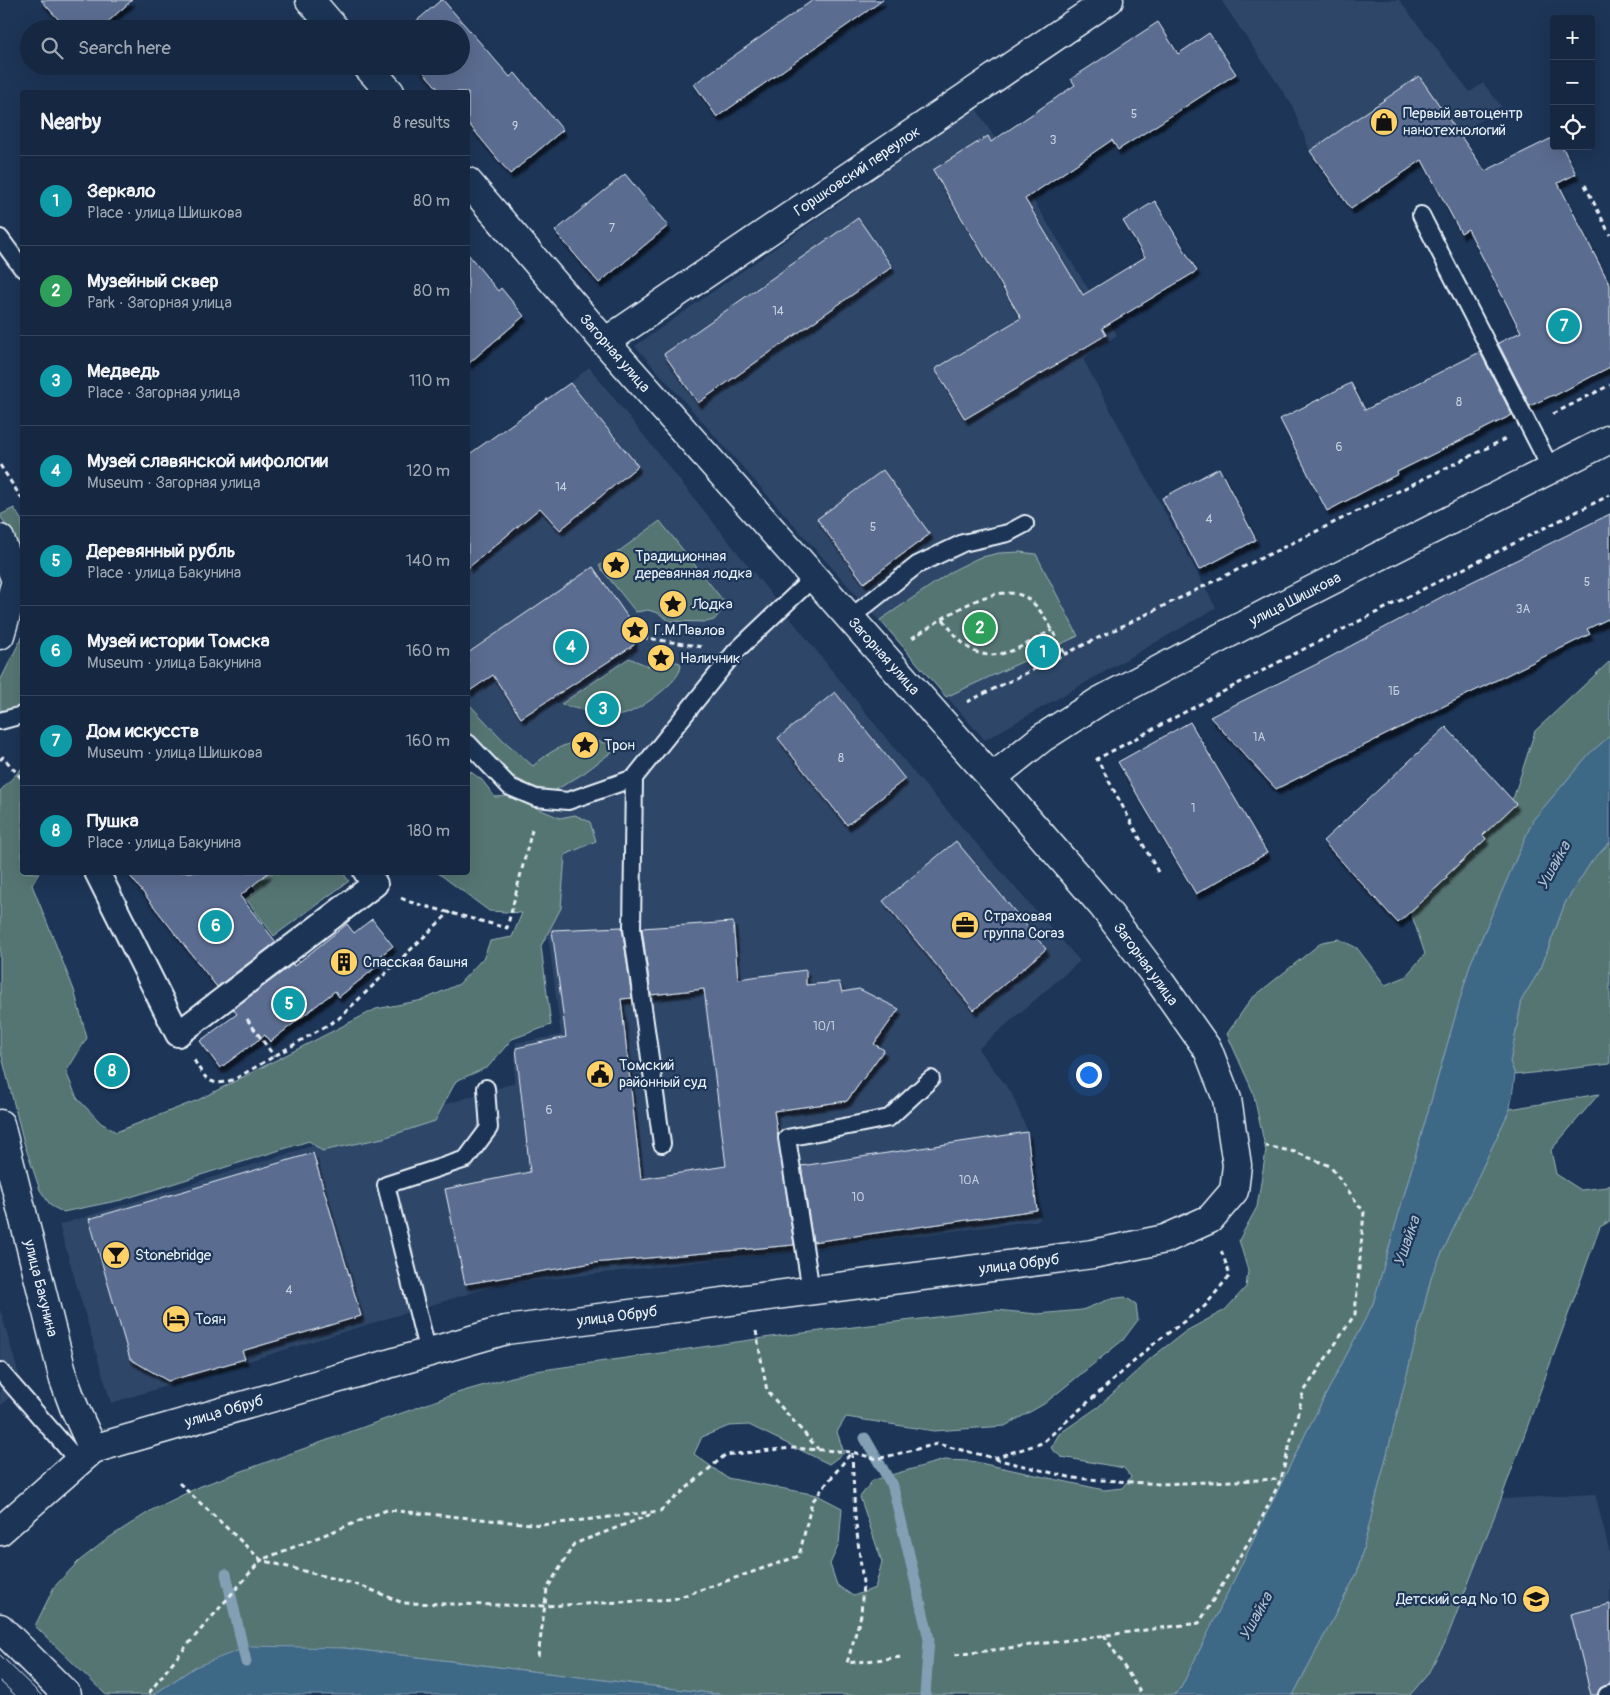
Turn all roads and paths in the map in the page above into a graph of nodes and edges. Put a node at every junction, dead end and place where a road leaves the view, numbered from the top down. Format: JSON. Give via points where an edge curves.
{"nodes":[{"id":1,"x":310,"y":0,"type":"edge"},
{"id":2,"x":1109,"y":0,"type":"edge"},
{"id":3,"x":327,"y":20,"type":"edge"},
{"id":4,"x":375,"y":75,"type":"edge"},
{"id":5,"x":388,"y":90,"type":"edge"},
{"id":6,"x":470,"y":184,"type":"edge"},
{"id":7,"x":1585,"y":185,"type":"dead end"},
{"id":8,"x":1421,"y":215,"type":"dead end"},
{"id":9,"x":1610,"y":235,"type":"edge"},
{"id":10,"x":0,"y":238,"type":"edge"},
{"id":11,"x":20,"y":265,"type":"edge"},
{"id":12,"x":605,"y":342,"type":"junction"},
{"id":13,"x":1610,"y":385,"type":"edge"},
{"id":14,"x":1529,"y":426,"type":"junction"},
{"id":15,"x":1610,"y":440,"type":"edge"},
{"id":16,"x":0,"y":465,"type":"edge"},
{"id":17,"x":1551,"y":469,"type":"junction"},
{"id":18,"x":20,"y":496,"type":"edge"},
{"id":19,"x":1610,"y":496,"type":"edge"},
{"id":20,"x":1025,"y":524,"type":"dead end"},
{"id":21,"x":0,"y":539,"type":"edge"},
{"id":22,"x":814,"y":577,"type":"junction"},
{"id":23,"x":850,"y":618,"type":"junction"},
{"id":24,"x":943,"y":619,"type":"junction"},
{"id":25,"x":1052,"y":630,"type":"junction"},
{"id":26,"x":0,"y":635,"type":"edge"},
{"id":27,"x":634,"y":636,"type":"dead end"},
{"id":28,"x":735,"y":652,"type":"junction"},
{"id":29,"x":1065,"y":654,"type":"junction"},
{"id":30,"x":883,"y":655,"type":"junction"},
{"id":31,"x":20,"y":716,"type":"edge"},
{"id":32,"x":938,"y":717,"type":"junction"},
{"id":33,"x":0,"y":722,"type":"edge"},
{"id":34,"x":470,"y":745,"type":"edge"},
{"id":35,"x":0,"y":760,"type":"edge"},
{"id":36,"x":20,"y":777,"type":"edge"},
{"id":37,"x":634,"y":778,"type":"junction"},
{"id":38,"x":992,"y":778,"type":"junction"},
{"id":39,"x":568,"y":801,"type":"junction"},
{"id":40,"x":1158,"y":872,"type":"dead end"},
{"id":41,"x":98,"y":875,"type":"edge"},
{"id":42,"x":371,"y":878,"type":"edge"},
{"id":43,"x":450,"y":912,"type":"junction"},
{"id":44,"x":229,"y":994,"type":"junction"},
{"id":45,"x":178,"y":1034,"type":"junction"},
{"id":46,"x":274,"y":1056,"type":"junction"},
{"id":47,"x":931,"y":1079,"type":"dead end"},
{"id":48,"x":486,"y":1088,"type":"dead end"},
{"id":49,"x":0,"y":1124,"type":"edge"},
{"id":50,"x":662,"y":1144,"type":"dead end"},
{"id":51,"x":1295,"y":1152,"type":"dead end"},
{"id":52,"x":1237,"y":1165,"type":"joint"},
{"id":53,"x":1210,"y":1219,"type":"junction"},
{"id":54,"x":811,"y":1291,"type":"junction"},
{"id":55,"x":756,"y":1331,"type":"dead end"},
{"id":56,"x":428,"y":1353,"type":"junction"},
{"id":57,"x":0,"y":1371,"type":"edge"},
{"id":58,"x":819,"y":1450,"type":"junction"},
{"id":59,"x":852,"y":1452,"type":"junction"},
{"id":60,"x":86,"y":1456,"type":"junction"},
{"id":61,"x":994,"y":1458,"type":"junction"},
{"id":62,"x":1281,"y":1479,"type":"junction"},
{"id":63,"x":179,"y":1483,"type":"dead end"},
{"id":64,"x":660,"y":1511,"type":"junction"},
{"id":65,"x":0,"y":1531,"type":"edge"},
{"id":66,"x":261,"y":1560,"type":"junction"},
{"id":67,"x":546,"y":1606,"type":"junction"},
{"id":68,"x":1104,"y":1635,"type":"junction"},
{"id":69,"x":8,"y":1637,"type":"edge"},
{"id":70,"x":955,"y":1655,"type":"dead end"},
{"id":71,"x":538,"y":1657,"type":"dead end"},
{"id":72,"x":903,"y":1657,"type":"dead end"},
{"id":73,"x":149,"y":1693,"type":"dead end"},
{"id":74,"x":67,"y":1695,"type":"edge"},
{"id":75,"x":1142,"y":1695,"type":"edge"}],
"edges":[{"from":1,"to":3,"type":"street"},
{"from":2,"to":12,"type":"street","name":"Горшковский переулок"},
{"from":4,"to":5,"type":"street"},
{"from":6,"to":12,"type":"street","name":"Загорная улица"},
{"from":7,"to":9,"type":"path"},
{"from":8,"to":14,"type":"lane"},
{"from":10,"to":11,"type":"lane"},
{"from":12,"to":22,"type":"street","name":"Загорная улица"},
{"from":13,"to":14,"type":"path"},
{"from":14,"to":17,"type":"lane"},
{"from":14,"to":29,"type":"path"},
{"from":15,"to":17,"type":"street","name":"улица Шишкова"},
{"from":16,"to":18,"type":"path"},
{"from":17,"to":38,"type":"street","name":"улица Шишкова","via":[[1098,702],[1042,738]]},
{"from":19,"to":40,"type":"path","via":[[1292,655],[1097,759]]},
{"from":20,"to":23,"type":"lane","via":[[1008,533],[963,543],[918,565]]},
{"from":21,"to":26,"type":"street","via":[[16,581]]},
{"from":22,"to":23,"type":"street","name":"Загорная улица"},
{"from":22,"to":28,"type":"lane"},
{"from":23,"to":30,"type":"street","name":"Загорная улица"},
{"from":24,"to":25,"type":"path","via":[[958,639],[985,655],[1018,648]]},
{"from":24,"to":25,"type":"path","via":[[974,601],[1010,592],[1032,602]]},
{"from":24,"to":30,"type":"path"},
{"from":25,"to":29,"type":"path"},
{"from":27,"to":28,"type":"path"},
{"from":28,"to":37,"type":"lane"},
{"from":29,"to":32,"type":"path"},
{"from":30,"to":32,"type":"street","name":"Загорная улица"},
{"from":31,"to":33,"type":"lane"},
{"from":32,"to":38,"type":"street","name":"Загорная улица"},
{"from":34,"to":39,"type":"lane","via":[[510,787],[536,798]]},
{"from":35,"to":36,"type":"path","via":[[3,757]]},
{"from":37,"to":39,"type":"lane"},
{"from":37,"to":50,"type":"lane","via":[[632,930]]},
{"from":38,"to":52,"type":"street","name":"Загорная улица","via":[[1107,912],[1208,1050],[1227,1099]]},
{"from":39,"to":43,"type":"path","via":[[531,827],[507,928]]},
{"from":41,"to":45,"type":"street"},
{"from":42,"to":43,"type":"path","via":[[410,902]]},
{"from":42,"to":44,"type":"street"},
{"from":43,"to":46,"type":"path","via":[[338,1019]]},
{"from":44,"to":45,"type":"street"},
{"from":44,"to":46,"type":"path"},
{"from":45,"to":46,"type":"path","via":[[205,1078],[215,1083],[235,1078]]},
{"from":47,"to":54,"type":"lane","via":[[889,1118],[787,1138]]},
{"from":48,"to":56,"type":"lane","via":[[489,1128],[466,1159],[386,1185]]},
{"from":49,"to":60,"type":"street","name":"улица Бакунина"},
{"from":51,"to":62,"type":"path","via":[[1330,1166],[1364,1212],[1355,1314],[1303,1392]]},
{"from":52,"to":53,"type":"street","name":"улица Обруб","via":[[1234,1191]]},
{"from":53,"to":54,"type":"street","name":"улица Обруб","via":[[1165,1239],[1093,1254]]},
{"from":53,"to":61,"type":"path","via":[[1230,1275],[1205,1306],[1156,1342],[1042,1443]]},
{"from":54,"to":56,"type":"street","name":"улица Обруб","via":[[506,1330]]},
{"from":55,"to":58,"type":"path","via":[[767,1391]]},
{"from":56,"to":60,"type":"street","name":"улица Обруб"},
{"from":57,"to":60,"type":"lane"},
{"from":58,"to":59,"type":"path"},
{"from":58,"to":64,"type":"path","via":[[791,1448],[725,1455]]},
{"from":59,"to":61,"type":"path","via":[[877,1459],[937,1444]]},
{"from":59,"to":67,"type":"path","via":[[812,1502],[799,1556],[674,1599]]},
{"from":59,"to":72,"type":"path","via":[[863,1583],[861,1615],[846,1663]]},
{"from":60,"to":65,"type":"street","name":"улица Обруб"},
{"from":61,"to":62,"type":"path","via":[[1073,1478],[1160,1484]]},
{"from":62,"to":68,"type":"path","via":[[1257,1528],[1199,1623]]},
{"from":63,"to":66,"type":"path"},
{"from":64,"to":66,"type":"path","via":[[542,1525],[387,1510]]},
{"from":64,"to":67,"type":"path","via":[[574,1544],[547,1589]]},
{"from":66,"to":67,"type":"path","via":[[362,1586],[403,1603]]},
{"from":66,"to":73,"type":"path"},
{"from":67,"to":71,"type":"path"},
{"from":68,"to":70,"type":"path"},
{"from":68,"to":75,"type":"path"},
{"from":69,"to":74,"type":"street"}]}
